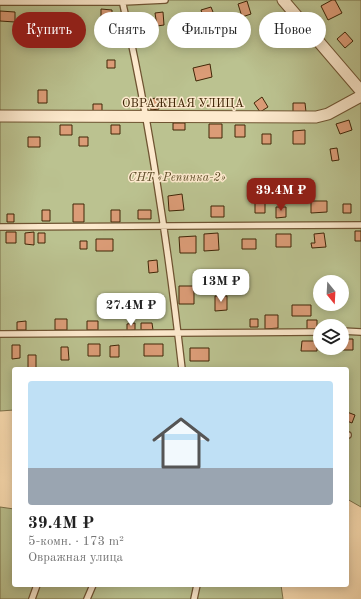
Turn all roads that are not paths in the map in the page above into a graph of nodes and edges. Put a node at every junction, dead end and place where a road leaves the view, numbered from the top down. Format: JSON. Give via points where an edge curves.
{"nodes":[{"id":1,"x":165,"y":0,"type":"edge"},
{"id":2,"x":283,"y":0,"type":"edge"},
{"id":3,"x":122,"y":1,"type":"edge"},
{"id":4,"x":0,"y":2,"type":"edge"},
{"id":5,"x":361,"y":91,"type":"edge"},
{"id":6,"x":361,"y":96,"type":"edge"},
{"id":7,"x":0,"y":116,"type":"edge"},
{"id":8,"x":146,"y":116,"type":"junction"},
{"id":9,"x":361,"y":225,"type":"edge"},
{"id":10,"x":165,"y":226,"type":"junction"},
{"id":11,"x":0,"y":227,"type":"edge"},
{"id":12,"x":349,"y":331,"type":"edge"},
{"id":13,"x":178,"y":332,"type":"junction"},
{"id":14,"x":313,"y":332,"type":"edge"},
{"id":15,"x":361,"y":332,"type":"edge"},
{"id":16,"x":0,"y":334,"type":"edge"},
{"id":17,"x":182,"y":367,"type":"edge"},
{"id":18,"x":36,"y":587,"type":"edge"},
{"id":19,"x":92,"y":587,"type":"edge"},
{"id":20,"x":197,"y":587,"type":"edge"},
{"id":21,"x":32,"y":599,"type":"edge"},
{"id":22,"x":87,"y":599,"type":"edge"},
{"id":23,"x":194,"y":599,"type":"edge"}],
"edges":[{"from":1,"to":3,"type":"lane"},
{"from":2,"to":5,"type":"street"},
{"from":3,"to":4,"type":"lane"},
{"from":3,"to":8,"type":"lane"},
{"from":6,"to":8,"type":"street","name":"ОВРАЖНАЯ УЛИЦА","via":[[333,112],[316,117]]},
{"from":7,"to":8,"type":"street","name":"ОВРАЖНАЯ УЛИЦА"},
{"from":8,"to":10,"type":"lane"},
{"from":9,"to":10,"type":"lane"},
{"from":10,"to":11,"type":"lane"},
{"from":10,"to":13,"type":"lane"},
{"from":12,"to":15,"type":"lane"},
{"from":13,"to":14,"type":"lane"},
{"from":13,"to":16,"type":"lane"},
{"from":13,"to":17,"type":"lane"},
{"from":18,"to":21,"type":"lane"},
{"from":19,"to":22,"type":"lane"},
{"from":20,"to":23,"type":"lane"}]}
